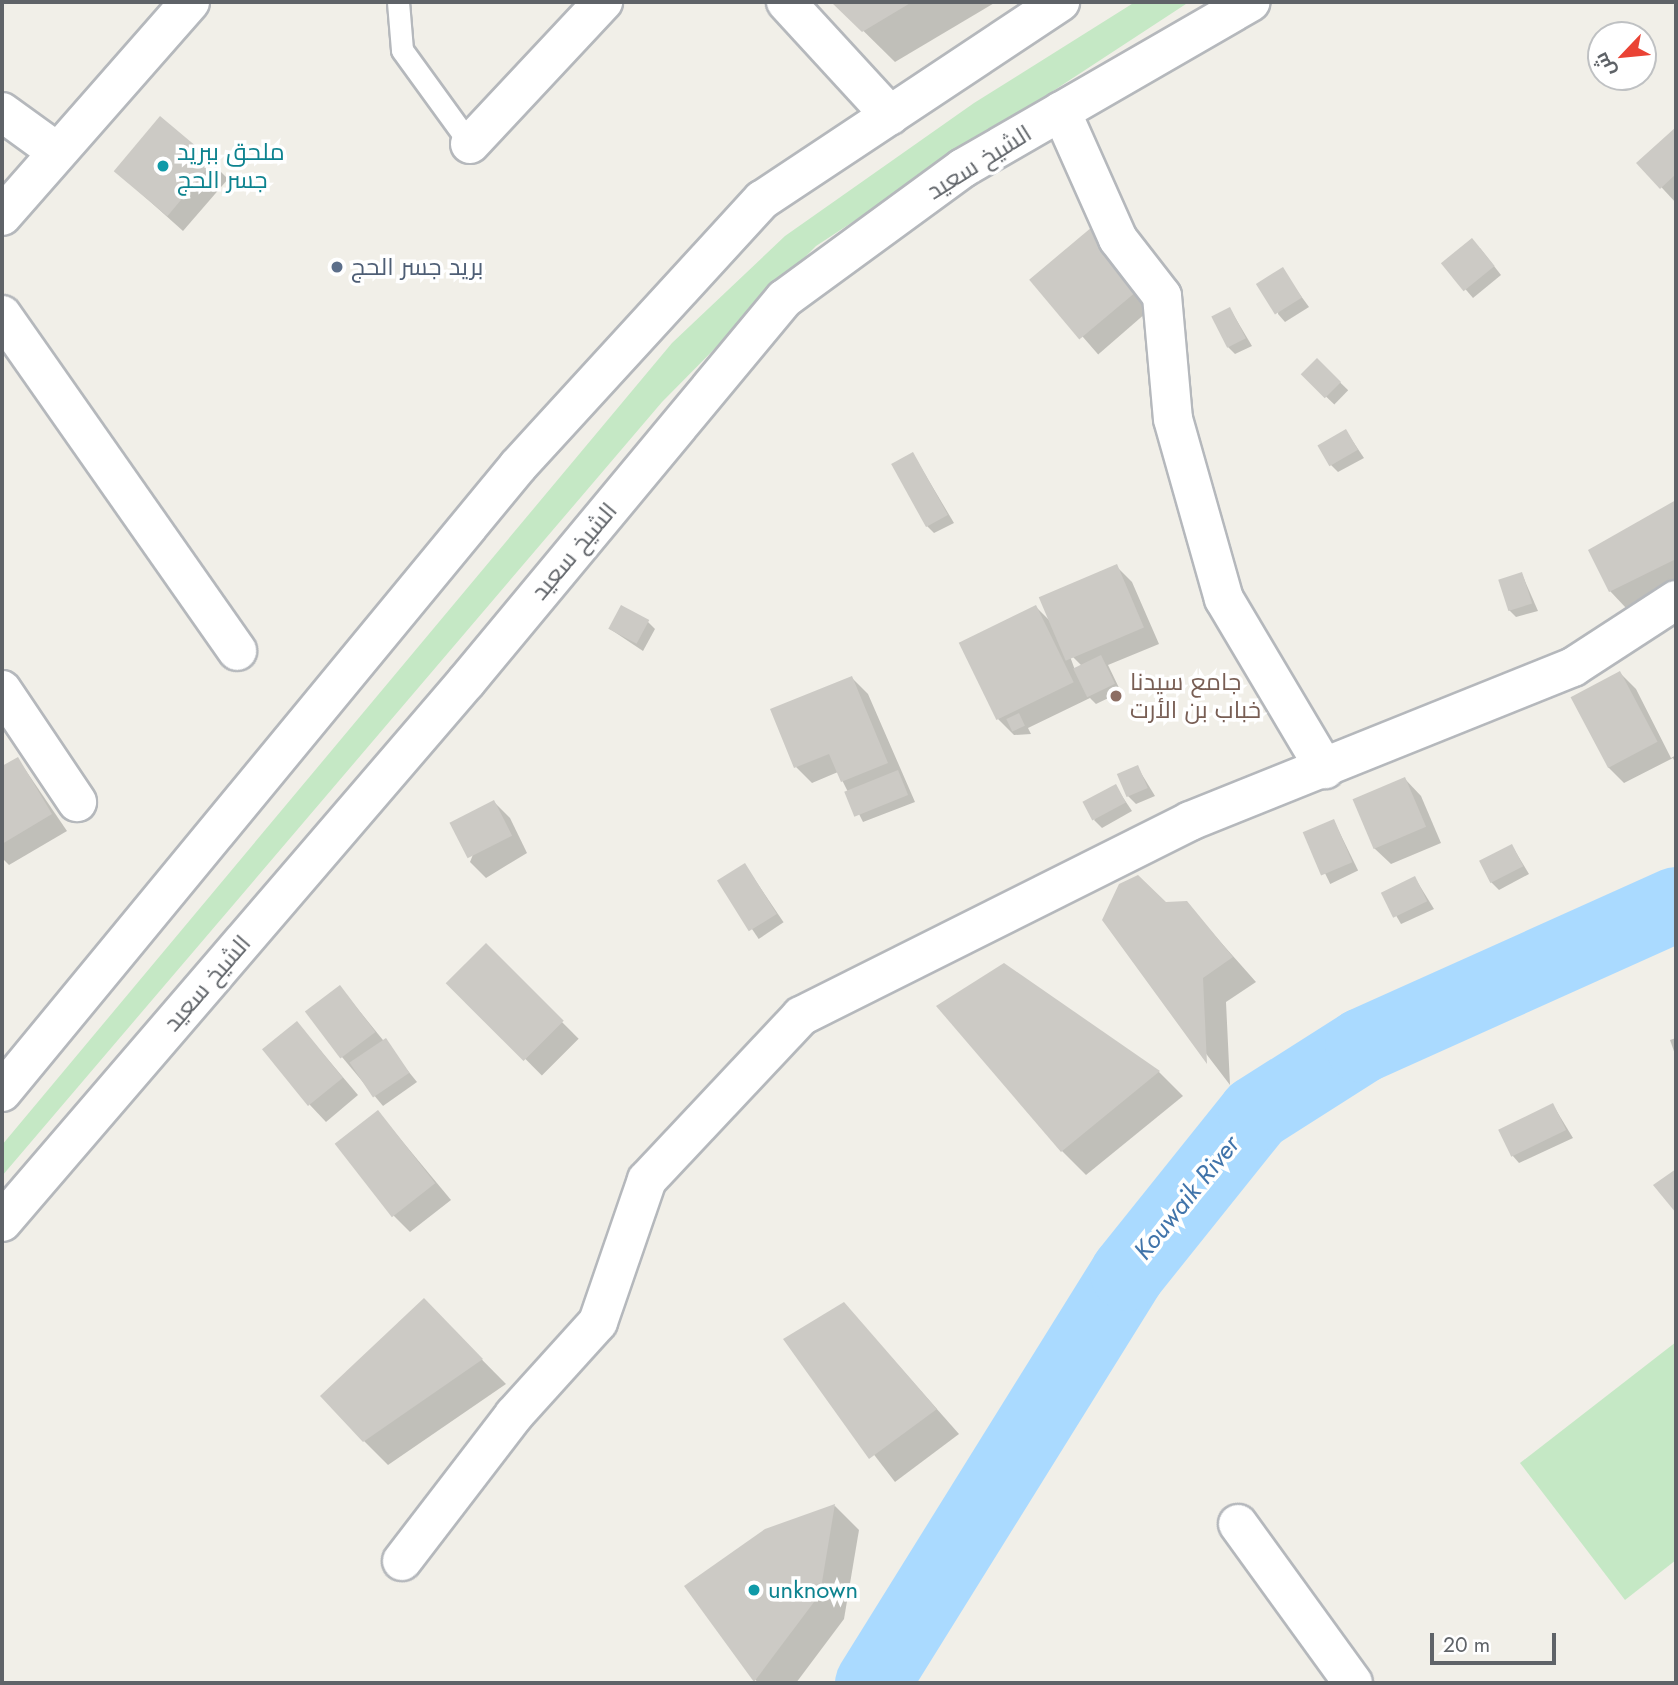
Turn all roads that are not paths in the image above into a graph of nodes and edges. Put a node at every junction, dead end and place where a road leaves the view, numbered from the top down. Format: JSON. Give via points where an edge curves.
{"nodes":[{"id":1,"x":190,"y":2,"type":"edge"},
{"id":2,"x":398,"y":2,"type":"edge"},
{"id":3,"x":603,"y":2,"type":"edge"},
{"id":4,"x":786,"y":2,"type":"edge"},
{"id":5,"x":1060,"y":2,"type":"edge"},
{"id":6,"x":1250,"y":2,"type":"edge"},
{"id":7,"x":1061,"y":111,"type":"junction"},
{"id":8,"x":2,"y":112,"type":"edge"},
{"id":9,"x":890,"y":115,"type":"junction"},
{"id":10,"x":470,"y":144,"type":"joint"},
{"id":11,"x":57,"y":152,"type":"junction"},
{"id":12,"x":2,"y":216,"type":"edge"},
{"id":13,"x":2,"y":315,"type":"edge"},
{"id":14,"x":1676,"y":600,"type":"edge"},
{"id":15,"x":237,"y":651,"type":"dead end"},
{"id":16,"x":2,"y":690,"type":"edge"},
{"id":17,"x":1325,"y":769,"type":"junction"},
{"id":18,"x":77,"y":802,"type":"dead end"},
{"id":19,"x":2,"y":1092,"type":"edge"},
{"id":20,"x":2,"y":1222,"type":"edge"},
{"id":21,"x":1238,"y":1524,"type":"dead end"},
{"id":22,"x":402,"y":1561,"type":"dead end"},
{"id":23,"x":1353,"y":1683,"type":"edge"}],
"edges":[{"from":1,"to":11,"type":"street"},
{"from":2,"to":10,"type":"lane","via":[[402,50]]},
{"from":3,"to":10,"type":"street"},
{"from":4,"to":9,"type":"street"},
{"from":5,"to":9,"type":"street"},
{"from":6,"to":7,"type":"street","name":"الشيخ سعيد"},
{"from":7,"to":17,"type":"street","via":[[1118,239],[1163,296],[1173,419],[1224,598]]},
{"from":7,"to":20,"type":"street","name":"الشيخ سعيد","via":[[963,168],[784,299],[466,682]]},
{"from":8,"to":11,"type":"street"},
{"from":9,"to":19,"type":"street","via":[[762,200],[518,467]]},
{"from":11,"to":12,"type":"street"},
{"from":13,"to":15,"type":"street"},
{"from":14,"to":17,"type":"street","via":[[1573,667]]},
{"from":16,"to":18,"type":"street"},
{"from":17,"to":22,"type":"street","via":[[1190,821],[801,1016],[647,1180],[598,1322],[514,1415]]},
{"from":21,"to":23,"type":"street"}]}
